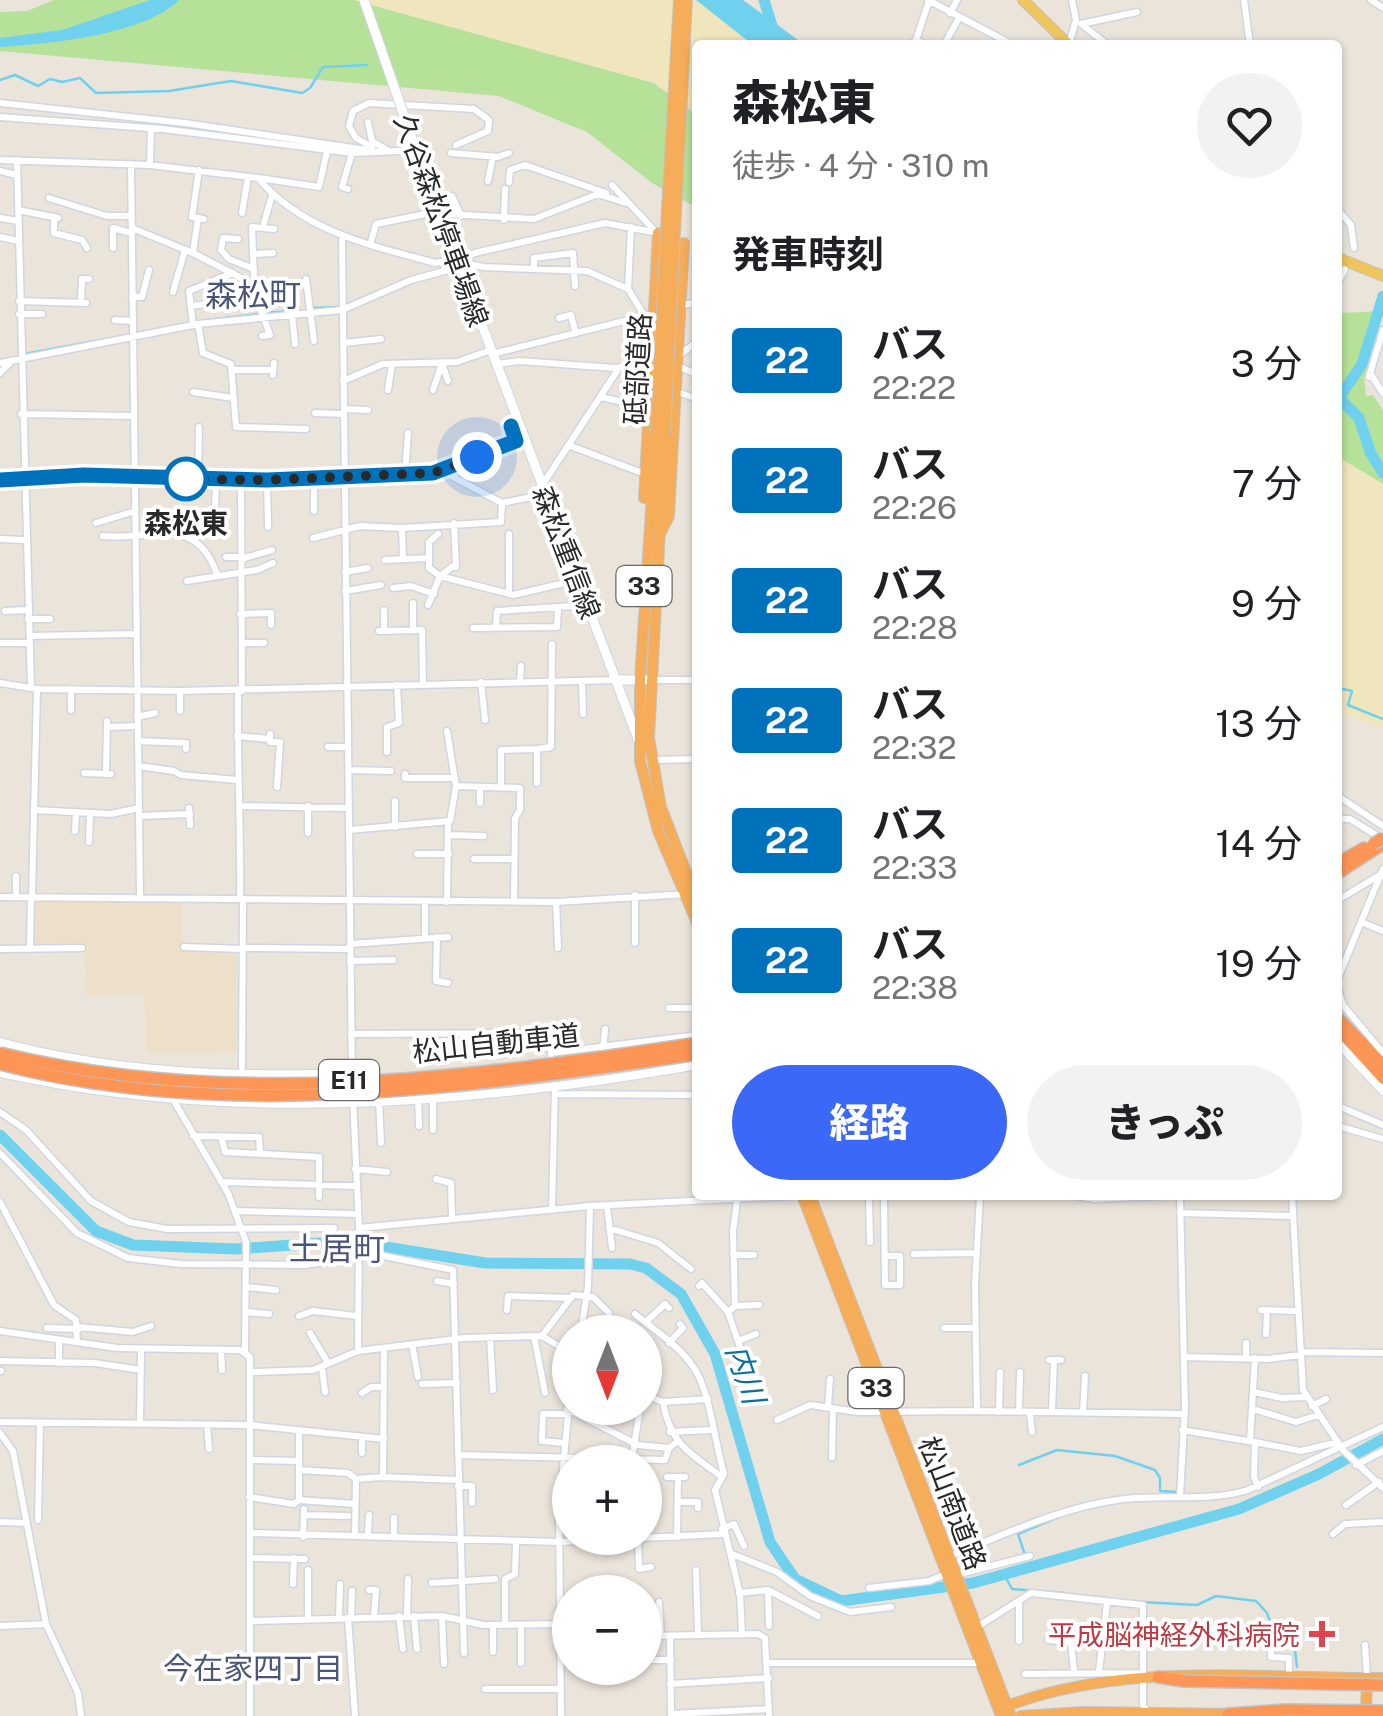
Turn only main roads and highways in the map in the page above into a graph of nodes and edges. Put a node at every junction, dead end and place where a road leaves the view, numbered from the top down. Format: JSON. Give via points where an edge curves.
{"nodes":[{"id":1,"x":364,"y":0,"type":"edge"},
{"id":2,"x":679,"y":0,"type":"edge"},
{"id":3,"x":688,"y":0,"type":"edge"},
{"id":4,"x":1023,"y":0,"type":"edge"},
{"id":5,"x":1064,"y":40,"type":"edge"},
{"id":6,"x":658,"y":234,"type":"road end"},
{"id":7,"x":684,"y":242,"type":"road end"},
{"id":8,"x":1342,"y":260,"type":"edge"},
{"id":9,"x":1382,"y":276,"type":"edge"},
{"id":10,"x":661,"y":434,"type":"junction"},
{"id":11,"x":524,"y":438,"type":"junction"},
{"id":12,"x":0,"y":480,"type":"edge"},
{"id":13,"x":652,"y":537,"type":"junction"},
{"id":14,"x":615,"y":680,"type":"junction"},
{"id":15,"x":645,"y":680,"type":"junction"},
{"id":16,"x":644,"y":739,"type":"junction"},
{"id":17,"x":1379,"y":843,"type":"edge"},
{"id":18,"x":1342,"y":860,"type":"edge"},
{"id":19,"x":1342,"y":870,"type":"edge"},
{"id":20,"x":692,"y":892,"type":"edge"},
{"id":21,"x":1342,"y":1015,"type":"edge"},
{"id":22,"x":1342,"y":1022,"type":"edge"},
{"id":23,"x":1342,"y":1037,"type":"edge"},
{"id":24,"x":1358,"y":1038,"type":"junction"},
{"id":25,"x":692,"y":1040,"type":"edge"},
{"id":26,"x":0,"y":1052,"type":"edge"},
{"id":27,"x":692,"y":1055,"type":"edge"},
{"id":28,"x":0,"y":1064,"type":"edge"},
{"id":29,"x":1383,"y":1065,"type":"edge"},
{"id":30,"x":1383,"y":1078,"type":"edge"},
{"id":31,"x":808,"y":1200,"type":"edge"},
{"id":32,"x":960,"y":1597,"type":"junction"},
{"id":33,"x":986,"y":1663,"type":"junction"},
{"id":34,"x":1158,"y":1677,"type":"junction"},
{"id":35,"x":1367,"y":1678,"type":"junction"},
{"id":36,"x":1383,"y":1682,"type":"edge"},
{"id":37,"x":1383,"y":1711,"type":"edge"},
{"id":38,"x":1283,"y":1713,"type":"edge"},
{"id":39,"x":1004,"y":1714,"type":"edge"},
{"id":40,"x":1149,"y":1714,"type":"edge"},
{"id":41,"x":1181,"y":1714,"type":"edge"},
{"id":42,"x":1228,"y":1714,"type":"edge"},
{"id":43,"x":1254,"y":1715,"type":"edge"},
{"id":44,"x":1024,"y":1716,"type":"edge"},
{"id":45,"x":1366,"y":1716,"type":"edge"}],
"edges":[{"from":1,"to":11,"type":"main road","name":"久谷森松停車場線","bridge":true},
{"from":2,"to":10,"type":"highway","name":"砥部道路","number":"33","bridge":true},
{"from":3,"to":10,"type":"highway","name":"砥部道路","number":"33","bridge":true},
{"from":4,"to":5,"type":"main road"},
{"from":6,"to":13,"type":"highway","via":[[643,512]]},
{"from":7,"to":13,"type":"highway","via":[[669,516]]},
{"from":8,"to":9,"type":"main road"},
{"from":10,"to":13,"type":"highway","name":"砥部道路","number":"33"},
{"from":11,"to":12,"type":"main road","via":[[442,471],[405,474]]},
{"from":11,"to":14,"type":"main road","name":"森松重信線"},
{"from":13,"to":15,"type":"highway","name":"砥部道路","number":"33"},
{"from":14,"to":15,"type":"main road"},
{"from":14,"to":16,"type":"main road","name":"森松重信線"},
{"from":15,"to":16,"type":"highway","name":"砥部道路","number":"33"},
{"from":16,"to":20,"type":"highway","number":"33"},
{"from":17,"to":18,"type":"highway"},
{"from":17,"to":19,"type":"highway"},
{"from":21,"to":24,"type":"highway"},
{"from":22,"to":24,"type":"highway"},
{"from":23,"to":30,"type":"highway"},
{"from":24,"to":29,"type":"highway"},
{"from":25,"to":26,"type":"highway","name":"松山自動車道","number":"E11","bridge":true,"via":[[436,1075],[255,1083],[118,1074]]},
{"from":27,"to":28,"type":"highway","name":"松山自動車道","number":"E11","bridge":true,"via":[[528,1078],[313,1094],[164,1090]]},
{"from":31,"to":32,"type":"highway","name":"松山南道路","number":"33"},
{"from":32,"to":33,"type":"highway","name":"松山南道路","number":"33"},
{"from":32,"to":33,"type":"highway","name":"松山南道路","number":"33"},
{"from":33,"to":39,"type":"highway","name":"松山南道路","number":"33"},
{"from":34,"to":35,"type":"highway","number":"33"},
{"from":34,"to":36,"type":"highway","number":"33","bridge":true},
{"from":34,"to":39,"type":"highway","number":"33","via":[[1099,1678],[1021,1701]]},
{"from":35,"to":36,"type":"highway","number":"33"},
{"from":35,"to":45,"type":"highway"},
{"from":37,"to":38,"type":"highway","bridge":true},
{"from":38,"to":42,"type":"highway"},
{"from":38,"to":43,"type":"highway"},
{"from":40,"to":41,"type":"highway"},
{"from":40,"to":44,"type":"highway"},
{"from":41,"to":42,"type":"highway"},
{"from":42,"to":43,"type":"highway"}]}
